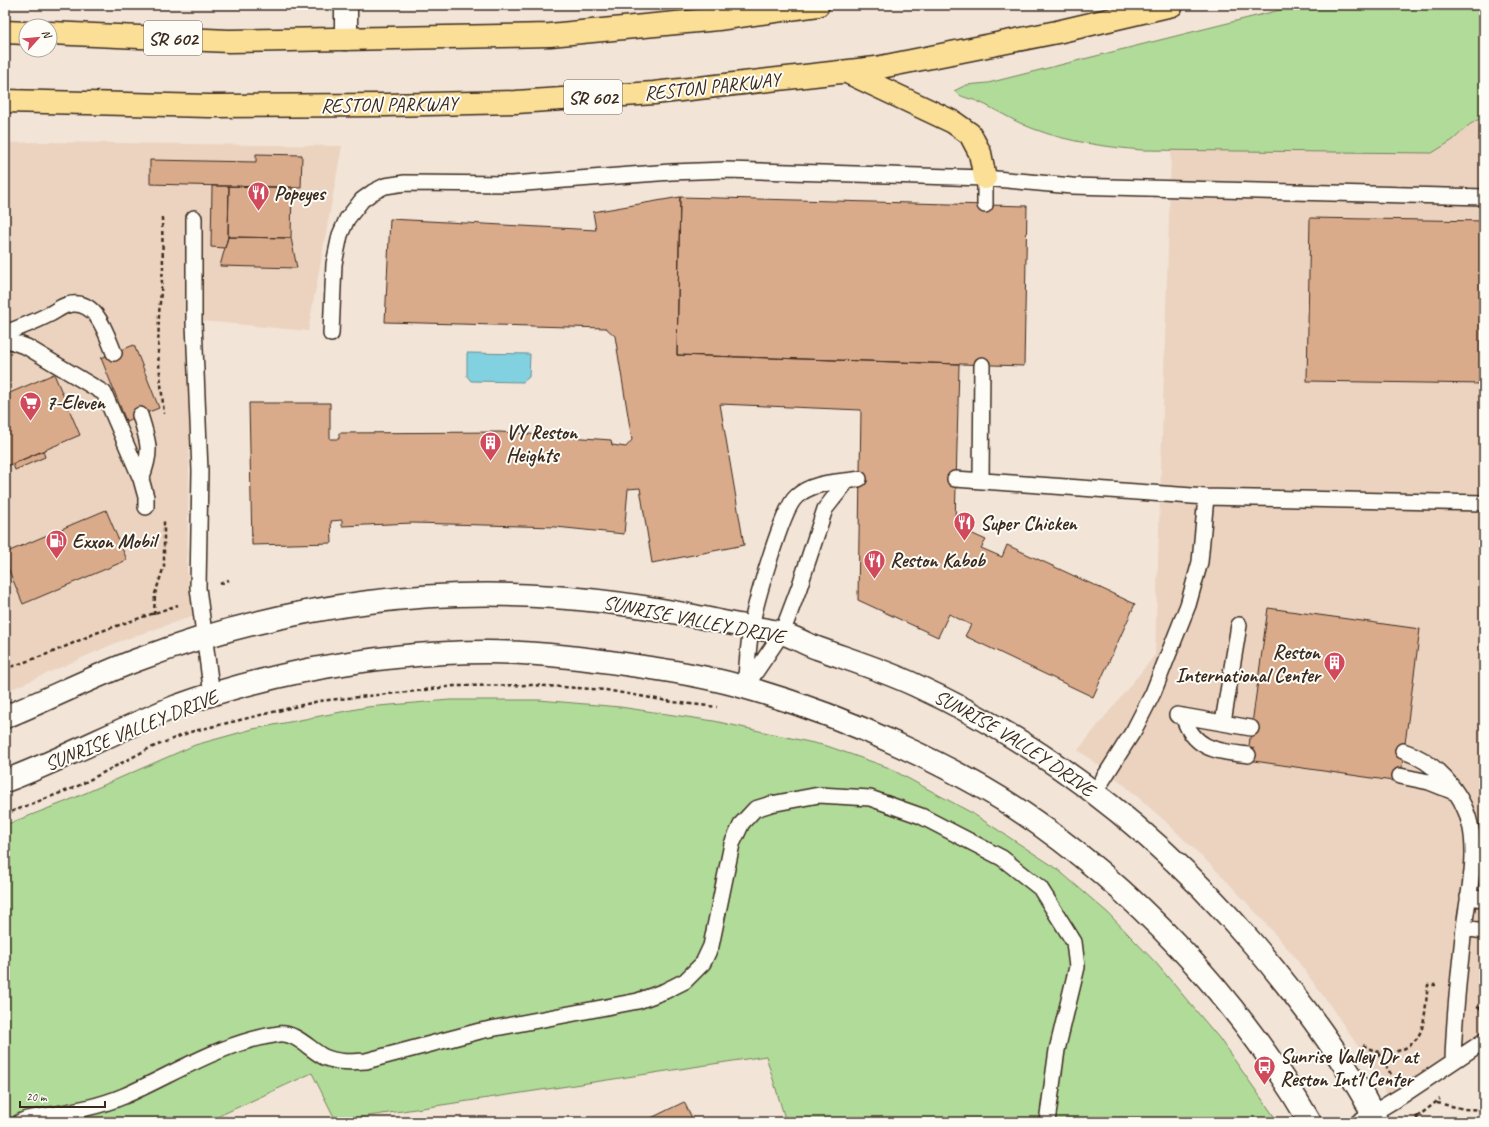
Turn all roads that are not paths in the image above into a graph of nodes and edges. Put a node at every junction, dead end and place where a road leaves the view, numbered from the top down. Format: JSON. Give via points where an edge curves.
{"nodes":[{"id":1,"x":346,"y":5,"type":"edge"},
{"id":2,"x":818,"y":5,"type":"edge"},
{"id":3,"x":1172,"y":5,"type":"edge"},
{"id":4,"x":5,"y":32,"type":"edge"},
{"id":5,"x":18,"y":33,"type":"edge"},
{"id":6,"x":58,"y":33,"type":"edge"},
{"id":7,"x":346,"y":39,"type":"junction"},
{"id":8,"x":847,"y":72,"type":"junction"},
{"id":9,"x":5,"y":100,"type":"edge"},
{"id":10,"x":985,"y":178,"type":"junction"},
{"id":11,"x":1484,"y":197,"type":"edge"},
{"id":12,"x":985,"y":205,"type":"dead end"},
{"id":13,"x":194,"y":218,"type":"dead end"},
{"id":14,"x":5,"y":333,"type":"edge"},
{"id":15,"x":331,"y":334,"type":"dead end"},
{"id":16,"x":5,"y":338,"type":"edge"},
{"id":17,"x":114,"y":353,"type":"dead end"},
{"id":18,"x":982,"y":365,"type":"dead end"},
{"id":19,"x":140,"y":415,"type":"dead end"},
{"id":20,"x":141,"y":479,"type":"junction"},
{"id":21,"x":955,"y":479,"type":"dead end"},
{"id":22,"x":981,"y":481,"type":"junction"},
{"id":23,"x":1206,"y":497,"type":"junction"},
{"id":24,"x":1484,"y":503,"type":"edge"},
{"id":25,"x":146,"y":507,"type":"dead end"},
{"id":26,"x":1239,"y":625,"type":"dead end"},
{"id":27,"x":751,"y":628,"type":"junction"},
{"id":28,"x":782,"y":633,"type":"junction"},
{"id":29,"x":204,"y":637,"type":"junction"},
{"id":30,"x":745,"y":687,"type":"junction"},
{"id":31,"x":212,"y":695,"type":"junction"},
{"id":32,"x":5,"y":717,"type":"edge"},
{"id":33,"x":1223,"y":722,"type":"junction"},
{"id":34,"x":1252,"y":728,"type":"dead end"},
{"id":35,"x":1403,"y":751,"type":"dead end"},
{"id":36,"x":1248,"y":755,"type":"dead end"},
{"id":37,"x":1400,"y":776,"type":"dead end"},
{"id":38,"x":5,"y":781,"type":"edge"},
{"id":39,"x":1095,"y":792,"type":"junction"},
{"id":40,"x":1454,"y":792,"type":"junction"},
{"id":41,"x":1468,"y":897,"type":"junction"},
{"id":42,"x":1484,"y":899,"type":"edge"},
{"id":43,"x":1464,"y":928,"type":"junction"},
{"id":44,"x":1484,"y":931,"type":"edge"},
{"id":45,"x":1484,"y":1041,"type":"edge"},
{"id":46,"x":1453,"y":1061,"type":"junction"},
{"id":47,"x":1369,"y":1119,"type":"edge"},
{"id":48,"x":20,"y":1122,"type":"edge"},
{"id":49,"x":1047,"y":1122,"type":"edge"},
{"id":50,"x":1310,"y":1122,"type":"edge"}],
"edges":[{"from":1,"to":7,"type":"main road"},
{"from":2,"to":7,"type":"main road","number":"SR 602","via":[[718,19],[550,35]]},
{"from":3,"to":8,"type":"main road","name":"RESTON PARKWAY","number":"SR 602","via":[[925,60]]},
{"from":4,"to":5,"type":"main road"},
{"from":6,"to":7,"type":"main road","number":"SR 602","via":[[229,41]]},
{"from":8,"to":9,"type":"main road","name":"RESTON PARKWAY","number":"SR 602","via":[[654,93],[516,102],[209,106]]},
{"from":8,"to":10,"type":"main road","via":[[953,122],[970,134],[980,153]]},
{"from":10,"to":11,"type":"lane","via":[[1072,186]]},
{"from":10,"to":12,"type":"lane"},
{"from":10,"to":15,"type":"lane","via":[[726,170],[512,184],[405,183],[385,186],[362,200],[347,219],[340,235],[334,264]]},
{"from":13,"to":29,"type":"lane","via":[[194,323],[200,471],[198,575]]},
{"from":14,"to":17,"type":"lane","via":[[61,308],[80,304],[100,320]]},
{"from":16,"to":20,"type":"lane","via":[[27,347],[104,393]]},
{"from":18,"to":22,"type":"lane"},
{"from":19,"to":20,"type":"lane","via":[[147,436],[149,455]]},
{"from":20,"to":25,"type":"lane"},
{"from":21,"to":22,"type":"lane"},
{"from":22,"to":23,"type":"lane"},
{"from":23,"to":24,"type":"lane"},
{"from":23,"to":39,"type":"lane","via":[[1200,562],[1188,605],[1153,694]]},
{"from":26,"to":33,"type":"lane"},
{"from":27,"to":28,"type":"main road","name":"SUNRISE VALLEY DRIVE"},
{"from":27,"to":28,"type":"lane","via":[[778,532],[794,498],[810,488],[823,484],[853,480],[825,509],[800,588]]},
{"from":27,"to":29,"type":"main road","name":"SUNRISE VALLEY DRIVE","via":[[606,600],[485,593],[419,597],[344,606],[253,624]]},
{"from":27,"to":30,"type":"lane"},
{"from":28,"to":30,"type":"lane"},
{"from":28,"to":39,"type":"main road","name":"SUNRISE VALLEY DRIVE","via":[[938,696],[1004,732]]},
{"from":29,"to":31,"type":"lane"},
{"from":29,"to":32,"type":"main road","name":"SUNRISE VALLEY DRIVE","via":[[133,662]]},
{"from":30,"to":31,"type":"main road","name":"SUNRISE VALLEY DRIVE","via":[[699,676],[589,659],[484,652],[339,665],[273,678]]},
{"from":30,"to":50,"type":"main road","name":"SUNRISE VALLEY DRIVE","via":[[846,722],[944,766],[999,797],[1050,832],[1116,886],[1190,959],[1250,1032]]},
{"from":31,"to":38,"type":"main road","name":"SUNRISE VALLEY DRIVE","via":[[139,722]]},
{"from":33,"to":34,"type":"lane"},
{"from":33,"to":36,"type":"lane","via":[[1180,715],[1190,735],[1203,745]]},
{"from":35,"to":40,"type":"lane","via":[[1433,766]]},
{"from":37,"to":40,"type":"lane","via":[[1429,782]]},
{"from":39,"to":47,"type":"main road","name":"SUNRISE VALLEY DRIVE","via":[[1150,839],[1203,890],[1276,971],[1315,1024]]},
{"from":40,"to":41,"type":"lane","via":[[1471,826],[1472,867]]},
{"from":41,"to":42,"type":"lane"},
{"from":41,"to":43,"type":"lane"},
{"from":43,"to":44,"type":"lane"},
{"from":43,"to":46,"type":"lane","via":[[1456,997]]},
{"from":45,"to":46,"type":"lane"},
{"from":46,"to":47,"type":"lane"},
{"from":48,"to":49,"type":"lane","via":[[84,1109],[123,1096],[198,1059],[244,1041],[281,1034],[300,1040],[325,1057],[349,1063],[366,1061],[480,1032],[638,1001],[664,991],[685,981],[703,963],[711,946],[732,844],[742,823],[755,809],[819,795],[870,798],[921,816],[1002,858],[1040,888],[1074,942],[1077,967],[1057,1050]]}]}
